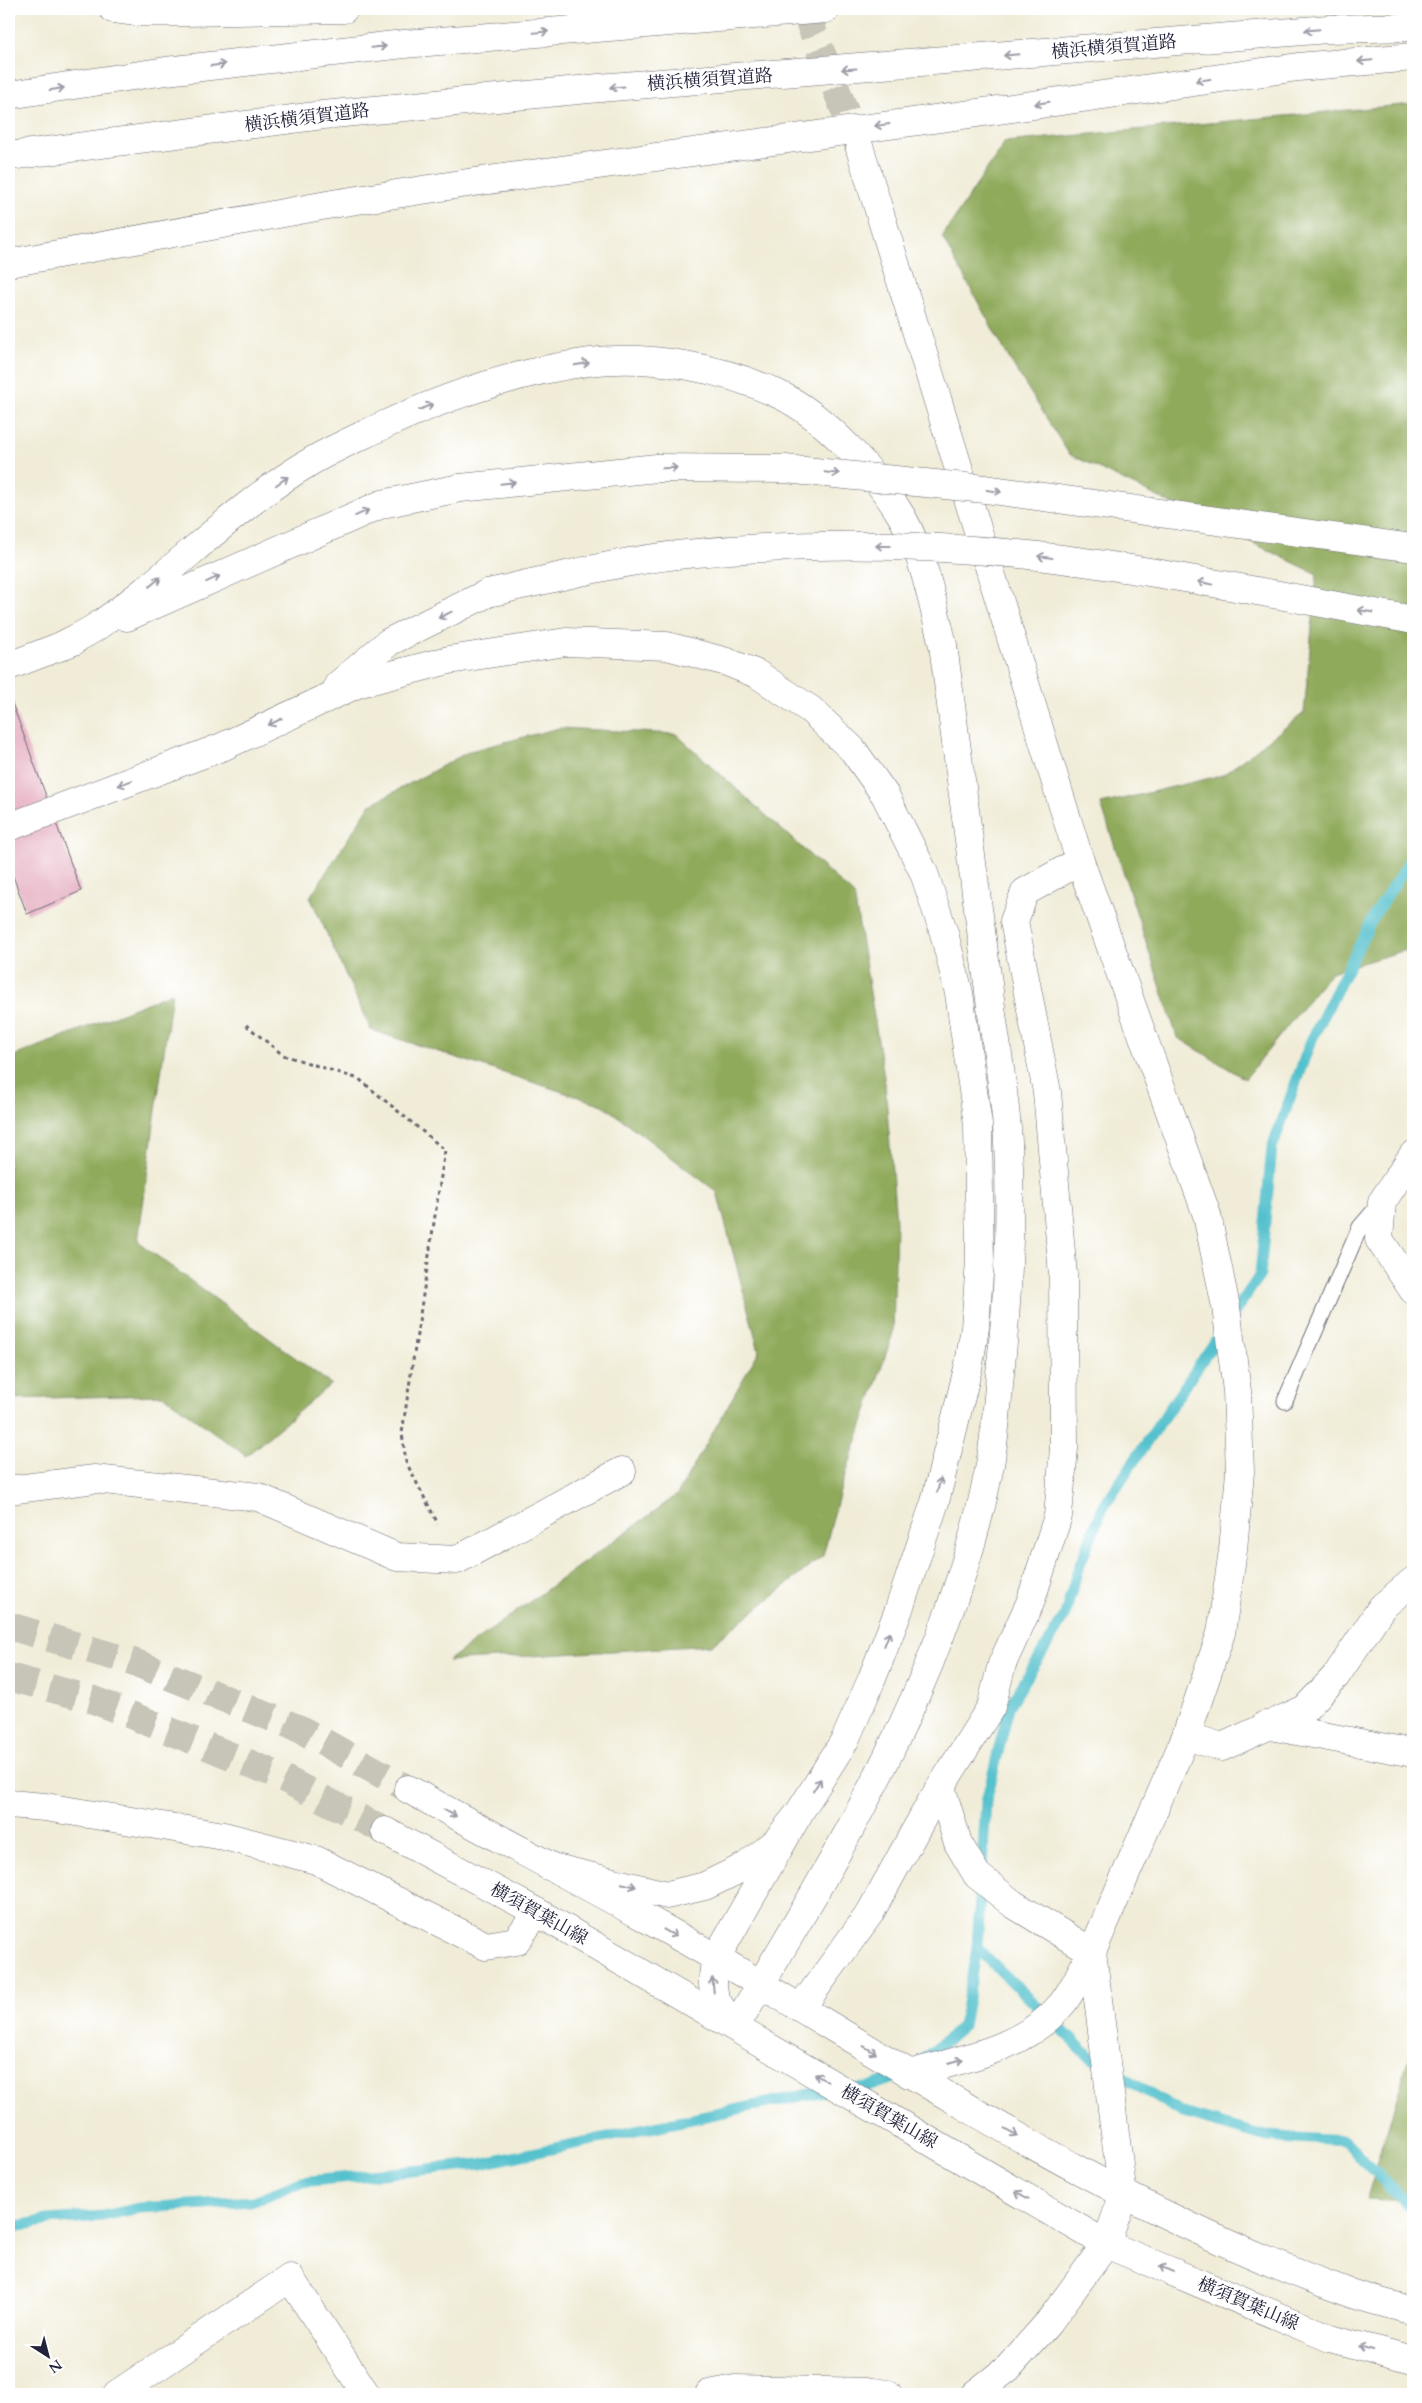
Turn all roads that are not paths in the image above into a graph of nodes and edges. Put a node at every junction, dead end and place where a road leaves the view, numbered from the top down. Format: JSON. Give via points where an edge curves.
{"nodes":[{"id":1,"x":113,"y":9,"type":"edge"},
{"id":2,"x":344,"y":9,"type":"edge"},
{"id":3,"x":826,"y":9,"type":"edge"},
{"id":4,"x":1413,"y":27,"type":"edge"},
{"id":5,"x":1413,"y":57,"type":"edge"},
{"id":6,"x":9,"y":95,"type":"edge"},
{"id":7,"x":860,"y":150,"type":"tunnel mouth"},
{"id":8,"x":9,"y":156,"type":"edge"},
{"id":9,"x":9,"y":263,"type":"edge"},
{"id":10,"x":1413,"y":548,"type":"edge"},
{"id":11,"x":1413,"y":620,"type":"edge"},
{"id":12,"x":57,"y":648,"type":"junction"},
{"id":13,"x":9,"y":666,"type":"edge"},
{"id":14,"x":319,"y":700,"type":"junction"},
{"id":15,"x":9,"y":826,"type":"edge"},
{"id":16,"x":1080,"y":861,"type":"junction"},
{"id":17,"x":1413,"y":1155,"type":"edge"},
{"id":18,"x":1382,"y":1202,"type":"junction"},
{"id":19,"x":1413,"y":1290,"type":"edge"},
{"id":20,"x":1286,"y":1401,"type":"dead end"},
{"id":21,"x":622,"y":1471,"type":"dead end"},
{"id":22,"x":9,"y":1490,"type":"edge"},
{"id":23,"x":1413,"y":1582,"type":"edge"},
{"id":24,"x":1265,"y":1726,"type":"junction"},
{"id":25,"x":1186,"y":1736,"type":"junction"},
{"id":26,"x":1413,"y":1753,"type":"edge"},
{"id":27,"x":941,"y":1787,"type":"junction"},
{"id":28,"x":408,"y":1789,"type":"tunnel mouth"},
{"id":29,"x":9,"y":1804,"type":"edge"},
{"id":30,"x":799,"y":1813,"type":"junction"},
{"id":31,"x":385,"y":1831,"type":"tunnel mouth"},
{"id":32,"x":548,"y":1866,"type":"junction"},
{"id":33,"x":537,"y":1912,"type":"junction"},
{"id":34,"x":1092,"y":1952,"type":"junction"},
{"id":35,"x":716,"y":1958,"type":"junction"},
{"id":36,"x":760,"y":1984,"type":"junction"},
{"id":37,"x":800,"y":2008,"type":"junction"},
{"id":38,"x":735,"y":2027,"type":"junction"},
{"id":39,"x":910,"y":2074,"type":"junction"},
{"id":40,"x":1123,"y":2196,"type":"junction"},
{"id":41,"x":1106,"y":2244,"type":"junction"},
{"id":42,"x":1413,"y":2311,"type":"edge"},
{"id":43,"x":1413,"y":2360,"type":"edge"},
{"id":44,"x":117,"y":2394,"type":"edge"},
{"id":45,"x":366,"y":2394,"type":"edge"},
{"id":46,"x":709,"y":2394,"type":"edge"},
{"id":47,"x":888,"y":2394,"type":"edge"},
{"id":48,"x":975,"y":2394,"type":"edge"}],
"edges":[{"from":1,"to":2,"type":"main road","via":[[135,12]]},
{"from":6,"to":3,"type":"main road","one_way":true,"via":[[166,71],[404,44]]},
{"from":4,"to":8,"type":"main road","name":"横浜横須賀道路","one_way":true,"via":[[1328,29],[590,89],[323,115]]},
{"from":5,"to":9,"type":"main road","one_way":true,"via":[[1298,67],[474,182],[338,203]]},
{"from":7,"to":16,"type":"main road"},
{"from":12,"to":10,"type":"main road","one_way":true,"bridge":true,"via":[[382,504],[460,488],[657,468],[785,469],[985,489]]},
{"from":11,"to":14,"type":"main road","one_way":true,"bridge":true,"via":[[1038,556],[894,546],[788,547],[686,554],[635,561],[488,594],[389,642]]},
{"from":12,"to":13,"type":"main road"},
{"from":12,"to":36,"type":"main road","one_way":true,"via":[[94,628],[136,598],[237,512],[309,462],[447,397],[522,375],[589,362],[675,363],[727,376],[781,395],[837,435],[881,486],[902,517],[927,578],[943,645],[1008,1140],[1010,1243],[999,1388],[989,1474],[954,1598],[930,1663],[884,1763],[830,1866]]},
{"from":14,"to":15,"type":"main road","one_way":true,"via":[[222,747]]},
{"from":30,"to":14,"type":"main road","one_way":true,"via":[[845,1740],[898,1612],[935,1502],[975,1328],[980,1261],[978,1125],[958,993],[944,933],[924,873],[885,795],[853,750],[811,710],[757,674],[699,654],[667,646],[634,643],[566,642],[449,660],[357,684]]},
{"from":16,"to":25,"type":"main road","via":[[1207,1215],[1226,1307],[1237,1391],[1240,1472],[1221,1633]]},
{"from":16,"to":27,"type":"main road","via":[[1025,892],[1014,921],[1047,1092],[1063,1275],[1064,1448],[1058,1516],[1030,1603],[1002,1664],[991,1707]]},
{"from":17,"to":18,"type":"main road"},
{"from":18,"to":19,"type":"main road","via":[[1379,1239]]},
{"from":18,"to":20,"type":"lane","via":[[1360,1227]]},
{"from":21,"to":22,"type":"main road","via":[[457,1560],[397,1557],[258,1497],[95,1479]]},
{"from":23,"to":24,"type":"main road","via":[[1382,1607],[1336,1676],[1305,1709]]},
{"from":24,"to":25,"type":"main road","via":[[1222,1747]]},
{"from":24,"to":26,"type":"main road"},
{"from":25,"to":34,"type":"main road"},
{"from":27,"to":34,"type":"main road","via":[[958,1843],[977,1875],[1013,1904]]},
{"from":27,"to":37,"type":"main road","via":[[870,1913]]},
{"from":28,"to":32,"type":"main road","one_way":true},
{"from":29,"to":33,"type":"main road","via":[[224,1836],[316,1860],[486,1946],[516,1941]]},
{"from":32,"to":30,"type":"main road","one_way":true,"via":[[667,1894],[705,1886],[746,1866],[775,1843]]},
{"from":30,"to":35,"type":"main road"},
{"from":31,"to":33,"type":"main road","name":"横須賀葉山線"},
{"from":32,"to":35,"type":"main road","one_way":true},
{"from":33,"to":38,"type":"main road","name":"横須賀葉山線"},
{"from":39,"to":34,"type":"main road","one_way":true,"via":[[1000,2048],[1030,2032],[1062,2005]]},
{"from":34,"to":40,"type":"main road"},
{"from":35,"to":36,"type":"main road"},
{"from":38,"to":35,"type":"main road","one_way":true,"via":[[716,2003],[711,1981]]},
{"from":36,"to":37,"type":"main road"},
{"from":36,"to":38,"type":"main road"},
{"from":37,"to":39,"type":"main road","one_way":true},
{"from":41,"to":38,"type":"main road","name":"横須賀葉山線","one_way":true},
{"from":39,"to":40,"type":"main road","one_way":true},
{"from":40,"to":41,"type":"main road"},
{"from":40,"to":42,"type":"main road","via":[[1286,2268],[1344,2291]]},
{"from":43,"to":41,"type":"main road","name":"横須賀葉山線","one_way":true,"via":[[1330,2338]]},
{"from":41,"to":48,"type":"main road","via":[[1049,2322],[1008,2368]]},
{"from":44,"to":45,"type":"main road","via":[[290,2278]]},
{"from":46,"to":47,"type":"main road","via":[[735,2389]]}]}
